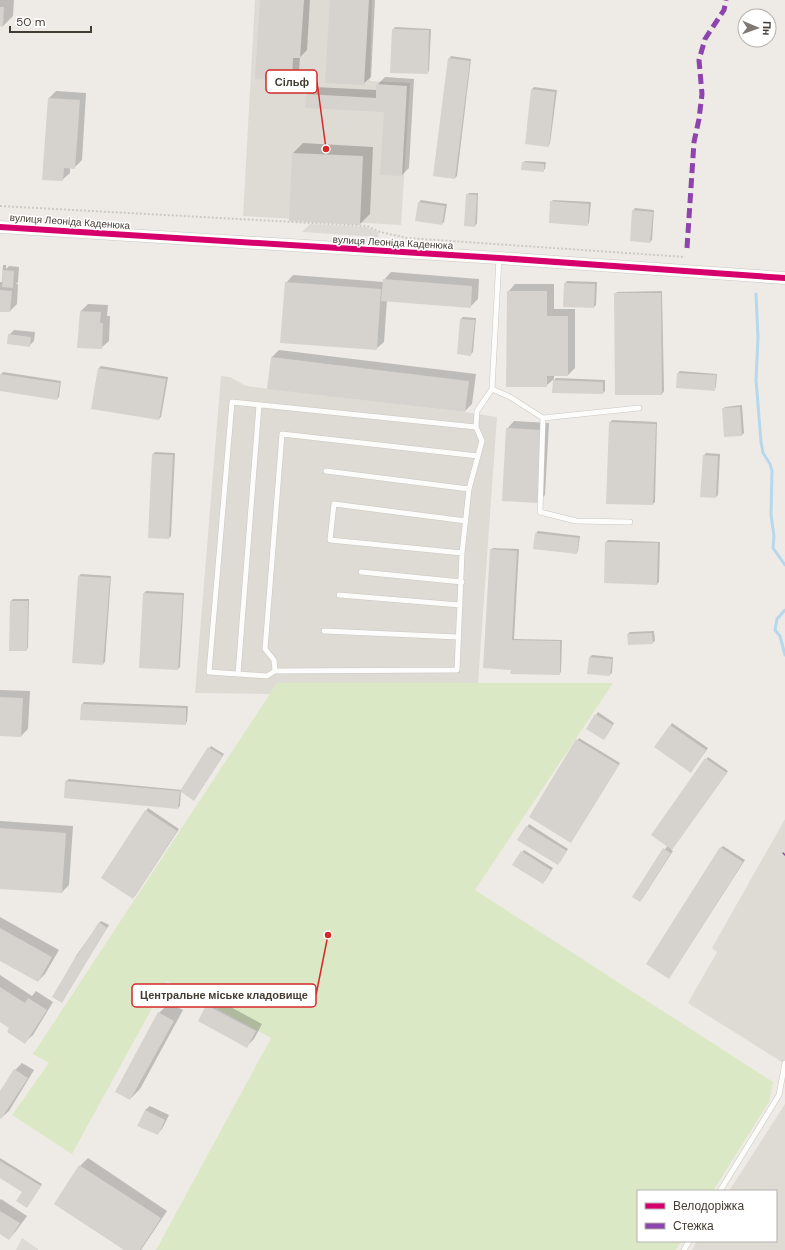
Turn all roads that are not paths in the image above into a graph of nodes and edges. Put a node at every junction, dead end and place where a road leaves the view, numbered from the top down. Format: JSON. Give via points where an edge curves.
{"nodes":[{"id":1,"x":0,"y":227,"type":"edge"},
{"id":2,"x":499,"y":258,"type":"junction"},
{"id":3,"x":785,"y":278,"type":"edge"},
{"id":4,"x":492,"y":389,"type":"junction"},
{"id":5,"x":259,"y":405,"type":"junction"},
{"id":6,"x":639,"y":408,"type":"dead end"},
{"id":7,"x":543,"y":418,"type":"junction"},
{"id":8,"x":476,"y":427,"type":"junction"},
{"id":9,"x":478,"y":456,"type":"junction"},
{"id":10,"x":326,"y":471,"type":"dead end"},
{"id":11,"x":469,"y":489,"type":"junction"},
{"id":12,"x":466,"y":521,"type":"junction"},
{"id":13,"x":630,"y":522,"type":"dead end"},
{"id":14,"x":462,"y":553,"type":"junction"},
{"id":15,"x":361,"y":572,"type":"dead end"},
{"id":16,"x":462,"y":582,"type":"junction"},
{"id":17,"x":339,"y":595,"type":"dead end"},
{"id":18,"x":460,"y":605,"type":"junction"},
{"id":19,"x":324,"y":631,"type":"dead end"},
{"id":20,"x":458,"y":637,"type":"junction"},
{"id":21,"x":275,"y":671,"type":"junction"},
{"id":22,"x":238,"y":674,"type":"junction"},
{"id":23,"x":785,"y":1063,"type":"edge"},
{"id":24,"x":721,"y":1190,"type":"edge"}],
"edges":[{"from":1,"to":2,"type":"street","name":"вулиця Леоніда Каденюка"},
{"from":2,"to":3,"type":"street","name":"вулиця Леоніда Каденюка"},
{"from":2,"to":4,"type":"lane"},
{"from":4,"to":7,"type":"lane"},
{"from":4,"to":8,"type":"lane","via":[[478,411]]},
{"from":5,"to":8,"type":"lane"},
{"from":5,"to":22,"type":"lane"},
{"from":5,"to":22,"type":"lane","via":[[232,402],[209,672]]},
{"from":6,"to":7,"type":"lane"},
{"from":7,"to":13,"type":"lane","via":[[540,512],[576,521]]},
{"from":8,"to":9,"type":"lane","via":[[482,441]]},
{"from":9,"to":11,"type":"lane"},
{"from":9,"to":21,"type":"lane","via":[[282,434],[265,649],[274,660]]},
{"from":10,"to":11,"type":"lane"},
{"from":11,"to":12,"type":"lane"},
{"from":12,"to":14,"type":"lane"},
{"from":12,"to":14,"type":"lane","via":[[334,504],[330,540]]},
{"from":14,"to":16,"type":"lane"},
{"from":15,"to":16,"type":"lane"},
{"from":16,"to":18,"type":"lane"},
{"from":17,"to":18,"type":"lane"},
{"from":18,"to":20,"type":"lane"},
{"from":19,"to":20,"type":"lane"},
{"from":20,"to":21,"type":"lane","via":[[457,670]]},
{"from":21,"to":22,"type":"lane","via":[[267,676]]},
{"from":23,"to":24,"type":"lane","via":[[779,1096]]}]}
